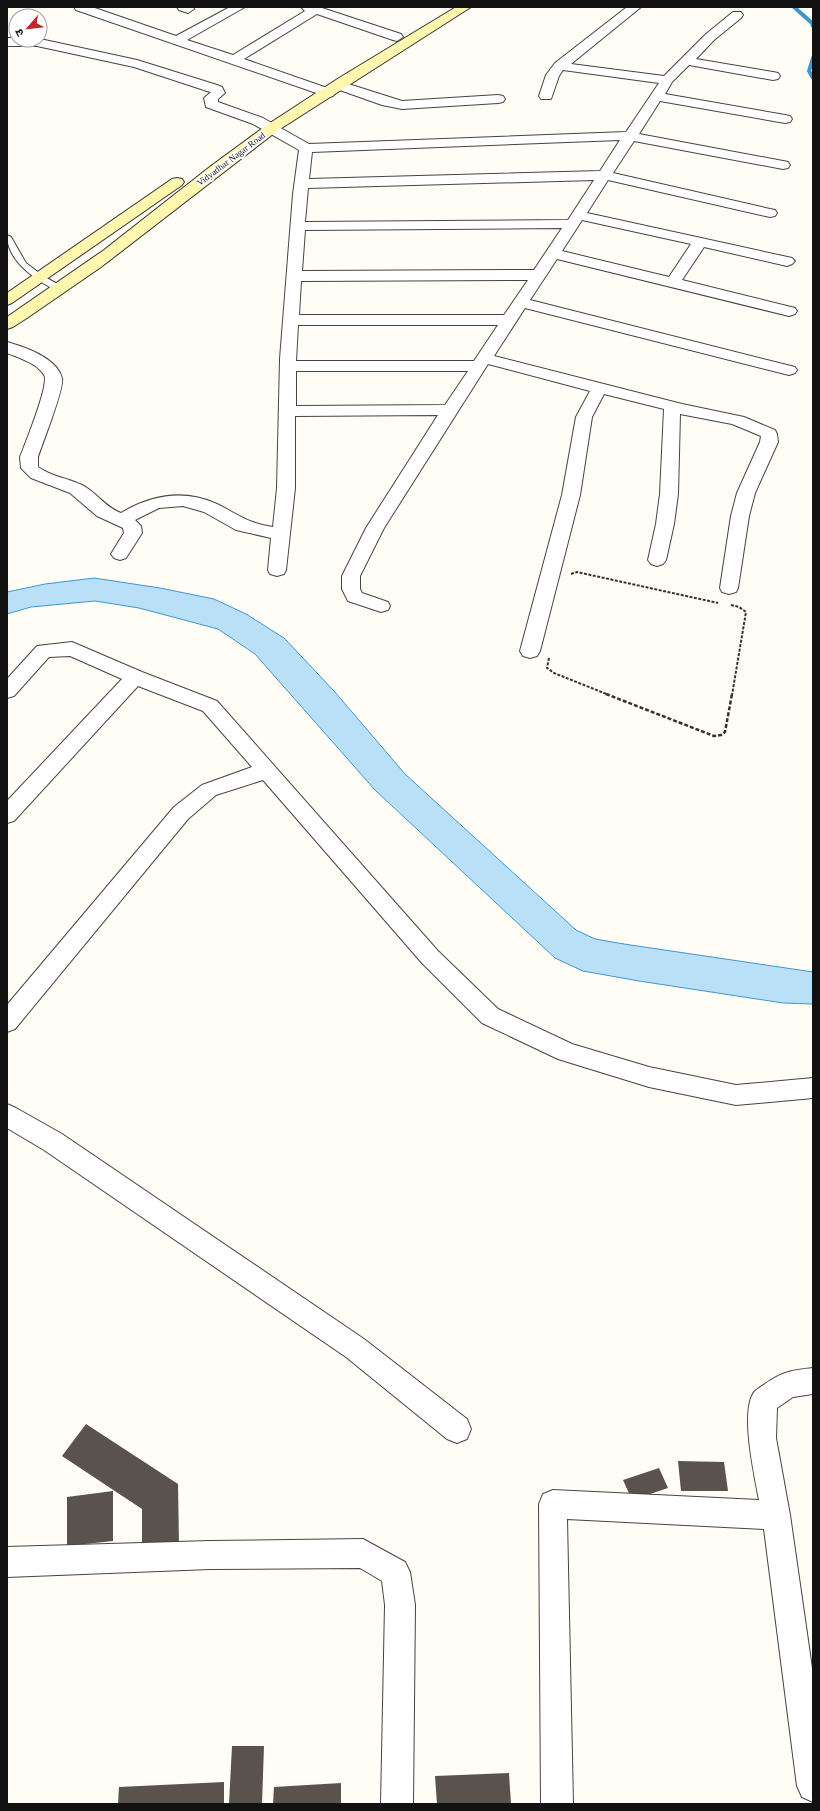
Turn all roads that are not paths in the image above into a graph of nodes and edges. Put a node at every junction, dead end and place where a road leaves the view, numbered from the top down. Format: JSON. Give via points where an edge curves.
{"nodes":[{"id":1,"x":80,"y":7,"type":"edge"},
{"id":2,"x":239,"y":7,"type":"edge"},
{"id":3,"x":446,"y":7,"type":"edge"},
{"id":4,"x":465,"y":7,"type":"edge"},
{"id":5,"x":635,"y":7,"type":"edge"},
{"id":6,"x":311,"y":8,"type":"edge"},
{"id":7,"x":736,"y":15,"type":"dead end"},
{"id":8,"x":397,"y":37,"type":"junction"},
{"id":9,"x":177,"y":40,"type":"junction"},
{"id":10,"x":7,"y":42,"type":"edge"},
{"id":11,"x":234,"y":60,"type":"junction"},
{"id":12,"x":686,"y":61,"type":"junction"},
{"id":13,"x":560,"y":66,"type":"junction"},
{"id":14,"x":773,"y":76,"type":"dead end"},
{"id":15,"x":667,"y":80,"type":"junction"},
{"id":16,"x":314,"y":88,"type":"junction"},
{"id":17,"x":334,"y":89,"type":"junction"},
{"id":18,"x":546,"y":96,"type":"dead end"},
{"id":19,"x":656,"y":96,"type":"junction"},
{"id":20,"x":498,"y":99,"type":"dead end"},
{"id":21,"x":785,"y":119,"type":"dead end"},
{"id":22,"x":258,"y":121,"type":"junction"},
{"id":23,"x":272,"y":128,"type":"junction"},
{"id":24,"x":630,"y":136,"type":"junction"},
{"id":25,"x":306,"y":148,"type":"junction"},
{"id":26,"x":783,"y":165,"type":"dead end"},
{"id":27,"x":605,"y":175,"type":"junction"},
{"id":28,"x":302,"y":184,"type":"junction"},
{"id":29,"x":770,"y":213,"type":"dead end"},
{"id":30,"x":575,"y":219,"type":"junction"},
{"id":31,"x":298,"y":226,"type":"junction"},
{"id":32,"x":7,"y":237,"type":"edge"},
{"id":33,"x":700,"y":242,"type":"junction"},
{"id":34,"x":553,"y":253,"type":"junction"},
{"id":35,"x":787,"y":261,"type":"dead end"},
{"id":36,"x":539,"y":275,"type":"junction"},
{"id":37,"x":295,"y":276,"type":"junction"},
{"id":38,"x":40,"y":278,"type":"junction"},
{"id":39,"x":673,"y":283,"type":"junction"},
{"id":40,"x":60,"y":289,"type":"junction"},
{"id":41,"x":7,"y":300,"type":"edge"},
{"id":42,"x":521,"y":302,"type":"junction"},
{"id":43,"x":789,"y":311,"type":"dead end"},
{"id":44,"x":291,"y":320,"type":"junction"},
{"id":45,"x":509,"y":320,"type":"junction"},
{"id":46,"x":7,"y":324,"type":"edge"},
{"id":47,"x":7,"y":347,"type":"edge"},
{"id":48,"x":482,"y":362,"type":"junction"},
{"id":49,"x":288,"y":366,"type":"junction"},
{"id":50,"x":789,"y":370,"type":"dead end"},
{"id":51,"x":600,"y":388,"type":"junction"},
{"id":52,"x":672,"y":406,"type":"junction"},
{"id":53,"x":450,"y":410,"type":"junction"},
{"id":54,"x":287,"y":411,"type":"junction"},
{"id":55,"x":124,"y":519,"type":"junction"},
{"id":56,"x":282,"y":534,"type":"junction"},
{"id":57,"x":120,"y":554,"type":"dead end"},
{"id":58,"x":657,"y":560,"type":"dead end"},
{"id":59,"x":277,"y":570,"type":"dead end"},
{"id":60,"x":730,"y":588,"type":"dead end"},
{"id":61,"x":380,"y":606,"type":"dead end"},
{"id":62,"x":530,"y":651,"type":"dead end"},
{"id":63,"x":135,"y":677,"type":"junction"},
{"id":64,"x":7,"y":691,"type":"edge"},
{"id":65,"x":268,"y":771,"type":"junction"},
{"id":66,"x":7,"y":815,"type":"edge"},
{"id":67,"x":7,"y":1022,"type":"edge"},
{"id":68,"x":813,"y":1088,"type":"edge"},
{"id":69,"x":7,"y":1114,"type":"edge"},
{"id":70,"x":813,"y":1381,"type":"edge"},
{"id":71,"x":457,"y":1429,"type":"dead end"},
{"id":72,"x":776,"y":1515,"type":"junction"},
{"id":73,"x":7,"y":1562,"type":"edge"},
{"id":74,"x":813,"y":1786,"type":"edge"},
{"id":75,"x":397,"y":1804,"type":"edge"},
{"id":76,"x":557,"y":1804,"type":"edge"}],
"edges":[{"from":1,"to":9,"type":"street"},
{"from":2,"to":9,"type":"street"},
{"from":3,"to":8,"type":"main road","name":"Vidyadhar Nagar Road"},
{"from":4,"to":17,"type":"main road","name":"Vidyadhar Nagar Road"},
{"from":5,"to":13,"type":"street"},
{"from":6,"to":8,"type":"street"},
{"from":6,"to":11,"type":"street"},
{"from":7,"to":12,"type":"street"},
{"from":8,"to":16,"type":"main road","name":"Vidyadhar Nagar Road"},
{"from":9,"to":11,"type":"street"},
{"from":10,"to":22,"type":"street","via":[[37,42],[157,69],[217,90],[211,98],[211,104]]},
{"from":11,"to":16,"type":"street"},
{"from":12,"to":14,"type":"street"},
{"from":12,"to":15,"type":"street"},
{"from":13,"to":15,"type":"street"},
{"from":13,"to":18,"type":"street","via":[[553,75]]},
{"from":15,"to":19,"type":"street"},
{"from":16,"to":17,"type":"street"},
{"from":16,"to":22,"type":"main road","name":"Vidyadhar Nagar Road"},
{"from":17,"to":20,"type":"street","via":[[402,105]]},
{"from":17,"to":23,"type":"main road","name":"Vidyadhar Nagar Road"},
{"from":19,"to":21,"type":"street"},
{"from":19,"to":24,"type":"street"},
{"from":22,"to":23,"type":"street"},
{"from":22,"to":38,"type":"main road","name":"Vidyadhar Nagar Road","via":[[218,153]]},
{"from":23,"to":25,"type":"street"},
{"from":23,"to":40,"type":"main road","name":"Vidyadhar Nagar Road"},
{"from":24,"to":25,"type":"street"},
{"from":24,"to":26,"type":"street"},
{"from":24,"to":27,"type":"street"},
{"from":25,"to":28,"type":"street"},
{"from":27,"to":28,"type":"street"},
{"from":27,"to":29,"type":"street"},
{"from":27,"to":30,"type":"street"},
{"from":28,"to":31,"type":"street"},
{"from":30,"to":31,"type":"street"},
{"from":30,"to":33,"type":"street"},
{"from":30,"to":34,"type":"street"},
{"from":31,"to":37,"type":"street"},
{"from":32,"to":38,"type":"lane","via":[[23,264]]},
{"from":33,"to":35,"type":"street"},
{"from":33,"to":39,"type":"street"},
{"from":34,"to":36,"type":"street"},
{"from":34,"to":39,"type":"street"},
{"from":36,"to":37,"type":"street"},
{"from":36,"to":42,"type":"street"},
{"from":37,"to":44,"type":"street"},
{"from":38,"to":40,"type":"lane"},
{"from":38,"to":41,"type":"main road","name":"Vidyadhar Nagar Road"},
{"from":39,"to":43,"type":"street"},
{"from":40,"to":46,"type":"main road","name":"Vidyadhar Nagar Road"},
{"from":42,"to":45,"type":"street"},
{"from":42,"to":50,"type":"street"},
{"from":44,"to":45,"type":"street"},
{"from":44,"to":49,"type":"street"},
{"from":45,"to":48,"type":"street"},
{"from":47,"to":55,"type":"street","via":[[43,365],[54,379],[29,457],[28,464],[31,470],[75,488],[93,501],[98,509]]},
{"from":48,"to":49,"type":"street"},
{"from":48,"to":51,"type":"street"},
{"from":48,"to":53,"type":"street"},
{"from":49,"to":54,"type":"street"},
{"from":51,"to":52,"type":"street"},
{"from":51,"to":62,"type":"street","via":[[584,417],[571,495]]},
{"from":52,"to":58,"type":"street","via":[[669,494]]},
{"from":52,"to":60,"type":"street","via":[[738,420],[760,427],[769,434],[769,442],[746,493],[740,516]]},
{"from":53,"to":54,"type":"street"},
{"from":53,"to":61,"type":"street","via":[[375,528],[351,576],[351,589],[355,597]]},
{"from":54,"to":56,"type":"street","via":[[286,488]]},
{"from":55,"to":56,"type":"street","via":[[137,510],[160,501],[186,500],[205,506],[242,526]]},
{"from":55,"to":57,"type":"street","via":[[132,526],[133,533]]},
{"from":56,"to":59,"type":"street"},
{"from":63,"to":64,"type":"street","via":[[72,649],[44,651]]},
{"from":63,"to":65,"type":"street","via":[[210,706]]},
{"from":63,"to":66,"type":"street"},
{"from":65,"to":67,"type":"street","via":[[209,790],[181,813]]},
{"from":65,"to":68,"type":"street","via":[[430,957],[490,1016],[566,1052],[649,1077],[736,1095]]},
{"from":69,"to":71,"type":"street","via":[[158,1213],[355,1348]]},
{"from":70,"to":72,"type":"street","via":[[788,1384],[764,1400],[762,1438]]},
{"from":72,"to":74,"type":"street"},
{"from":72,"to":76,"type":"street","via":[[553,1504]]},
{"from":73,"to":75,"type":"street","via":[[363,1553],[395,1572],[400,1605]]}]}
